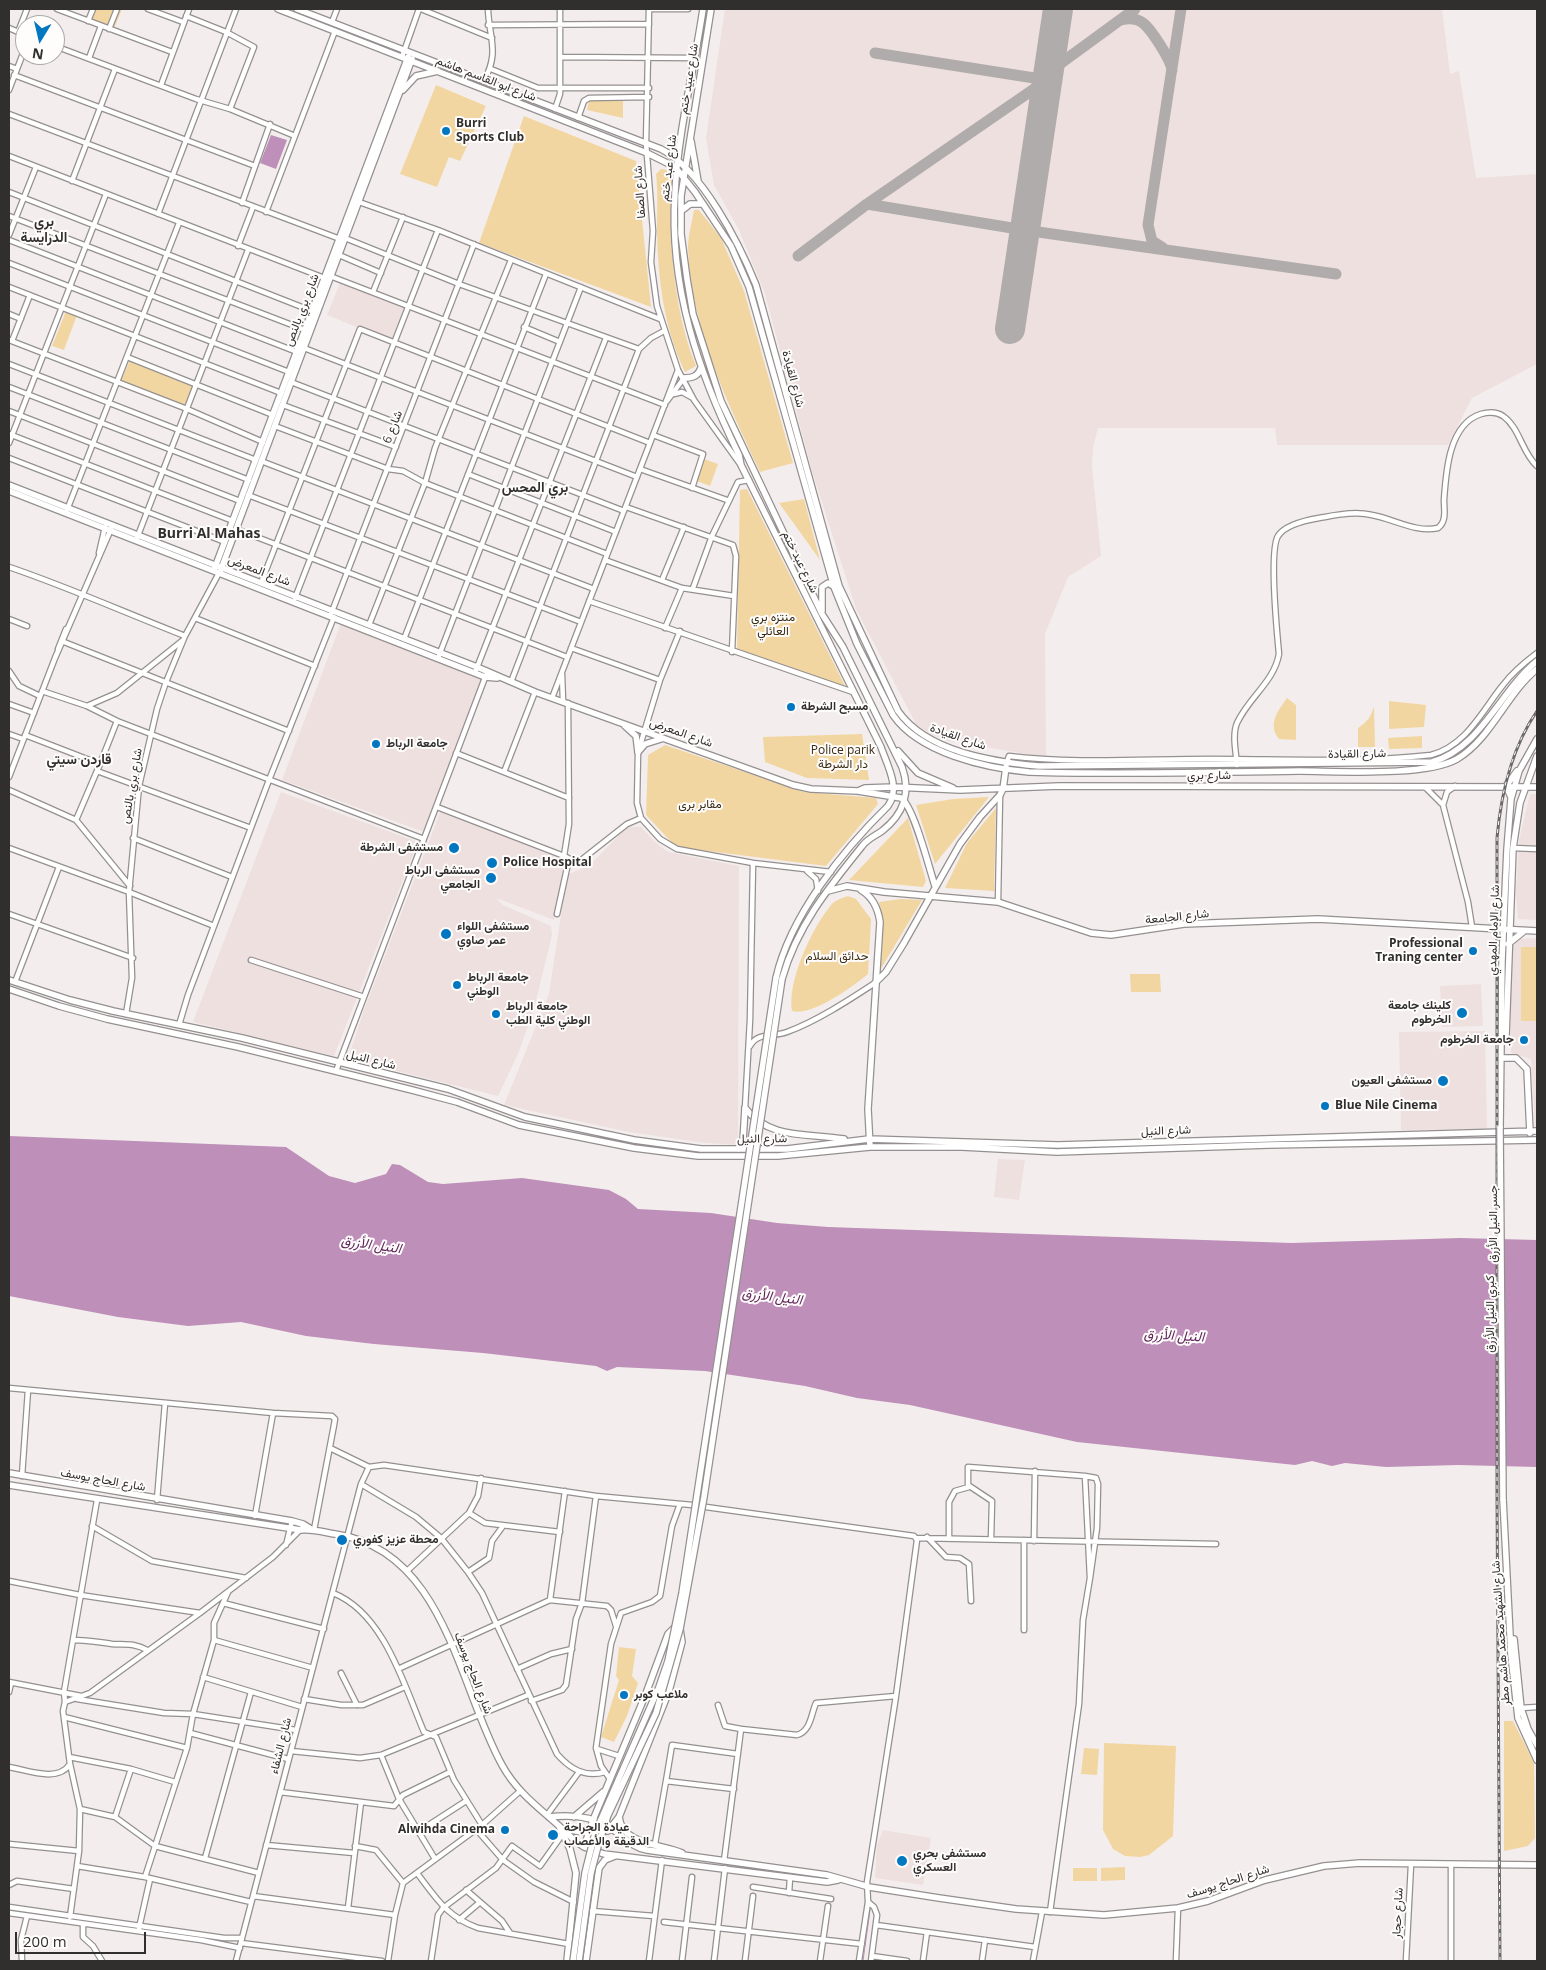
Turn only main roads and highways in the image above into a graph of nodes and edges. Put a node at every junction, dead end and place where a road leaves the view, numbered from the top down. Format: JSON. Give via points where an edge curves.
{"nodes":[{"id":1,"x":278,"y":9,"type":"edge"},
{"id":2,"x":297,"y":9,"type":"edge"},
{"id":3,"x":703,"y":9,"type":"edge"},
{"id":4,"x":711,"y":9,"type":"edge"},
{"id":5,"x":409,"y":52,"type":"junction"},
{"id":6,"x":407,"y":59,"type":"junction"},
{"id":7,"x":439,"y":71,"type":"junction"},
{"id":8,"x":402,"y":91,"type":"junction"},
{"id":9,"x":686,"y":117,"type":"joint"},
{"id":10,"x":690,"y":136,"type":"junction"},
{"id":11,"x":679,"y":162,"type":"junction"},
{"id":12,"x":684,"y":167,"type":"junction"},
{"id":13,"x":678,"y":170,"type":"junction"},
{"id":14,"x":683,"y":176,"type":"junction"},
{"id":15,"x":699,"y":186,"type":"junction"},
{"id":16,"x":704,"y":204,"type":"junction"},
{"id":17,"x":681,"y":211,"type":"junction"},
{"id":18,"x":342,"y":238,"type":"junction"},
{"id":19,"x":328,"y":277,"type":"junction"},
{"id":20,"x":701,"y":368,"type":"junction"},
{"id":21,"x":684,"y":378,"type":"road end"},
{"id":22,"x":259,"y":460,"type":"junction"},
{"id":23,"x":807,"y":466,"type":"junction"},
{"id":24,"x":800,"y":468,"type":"junction"},
{"id":25,"x":9,"y":485,"type":"edge"},
{"id":26,"x":9,"y":491,"type":"edge"},
{"id":27,"x":67,"y":511,"type":"junction"},
{"id":28,"x":217,"y":570,"type":"junction"},
{"id":29,"x":834,"y":587,"type":"junction"},
{"id":30,"x":295,"y":599,"type":"junction"},
{"id":31,"x":333,"y":614,"type":"junction"},
{"id":32,"x":822,"y":614,"type":"junction"},
{"id":33,"x":438,"y":655,"type":"junction"},
{"id":34,"x":1537,"y":661,"type":"edge"},
{"id":35,"x":1537,"y":669,"type":"edge"},
{"id":36,"x":617,"y":721,"type":"junction"},
{"id":37,"x":886,"y":736,"type":"junction"},
{"id":38,"x":665,"y":739,"type":"junction"},
{"id":39,"x":1537,"y":740,"type":"edge"},
{"id":40,"x":1537,"y":756,"type":"edge"},
{"id":41,"x":1007,"y":763,"type":"junction"},
{"id":42,"x":1332,"y":765,"type":"junction"},
{"id":43,"x":1520,"y":768,"type":"junction"},
{"id":44,"x":1514,"y":785,"type":"junction"},
{"id":45,"x":1506,"y":786,"type":"junction"},
{"id":46,"x":1537,"y":786,"type":"edge"},
{"id":47,"x":894,"y":787,"type":"junction"},
{"id":48,"x":1525,"y":787,"type":"junction"},
{"id":49,"x":907,"y":788,"type":"junction"},
{"id":50,"x":960,"y":790,"type":"junction"},
{"id":51,"x":858,"y":791,"type":"junction"},
{"id":52,"x":1002,"y":792,"type":"junction"},
{"id":53,"x":893,"y":796,"type":"junction"},
{"id":54,"x":1511,"y":799,"type":"junction"},
{"id":55,"x":905,"y":802,"type":"junction"},
{"id":56,"x":935,"y":886,"type":"junction"},
{"id":57,"x":858,"y":887,"type":"junction"},
{"id":58,"x":826,"y":892,"type":"junction"},
{"id":59,"x":931,"y":895,"type":"junction"},
{"id":60,"x":1507,"y":929,"type":"junction"},
{"id":61,"x":1528,"y":930,"type":"junction"},
{"id":62,"x":1537,"y":930,"type":"edge"},
{"id":63,"x":1508,"y":944,"type":"junction"},
{"id":64,"x":779,"y":978,"type":"junction"},
{"id":65,"x":12,"y":981,"type":"edge"},
{"id":66,"x":875,"y":982,"type":"junction"},
{"id":67,"x":9,"y":989,"type":"edge"},
{"id":68,"x":1503,"y":1057,"type":"junction"},
{"id":69,"x":1502,"y":1128,"type":"joint"},
{"id":70,"x":1530,"y":1132,"type":"junction"},
{"id":71,"x":1537,"y":1132,"type":"edge"},
{"id":72,"x":869,"y":1139,"type":"junction"},
{"id":73,"x":848,"y":1140,"type":"junction"},
{"id":74,"x":1534,"y":1140,"type":"edge"},
{"id":75,"x":870,"y":1147,"type":"junction"},
{"id":76,"x":738,"y":1149,"type":"junction"},
{"id":77,"x":9,"y":1473,"type":"edge"},
{"id":78,"x":9,"y":1485,"type":"edge"},
{"id":79,"x":1504,"y":1499,"type":"junction"},
{"id":80,"x":312,"y":1530,"type":"junction"},
{"id":81,"x":677,"y":1628,"type":"junction"},
{"id":82,"x":1536,"y":1742,"type":"edge"},
{"id":83,"x":1537,"y":1760,"type":"edge"},
{"id":84,"x":605,"y":1790,"type":"junction"},
{"id":85,"x":548,"y":1816,"type":"junction"},
{"id":86,"x":574,"y":1816,"type":"junction"},
{"id":87,"x":619,"y":1817,"type":"junction"},
{"id":88,"x":593,"y":1820,"type":"junction"},
{"id":89,"x":612,"y":1829,"type":"junction"},
{"id":90,"x":562,"y":1830,"type":"junction"},
{"id":91,"x":588,"y":1832,"type":"junction"},
{"id":92,"x":584,"y":1847,"type":"junction"},
{"id":93,"x":616,"y":1855,"type":"junction"},
{"id":94,"x":689,"y":1856,"type":"junction"},
{"id":95,"x":1537,"y":1865,"type":"edge"},
{"id":96,"x":838,"y":1880,"type":"junction"},
{"id":97,"x":567,"y":1961,"type":"edge"},
{"id":98,"x":573,"y":1961,"type":"edge"},
{"id":99,"x":579,"y":1961,"type":"edge"},
{"id":100,"x":586,"y":1961,"type":"edge"}],
"edges":[{"from":1,"to":6,"type":"main road","name":"شارع ابو القاسم هاشم"},
{"from":2,"to":5,"type":"main road","name":"شارع ابو القاسم هاشم"},
{"from":3,"to":9,"type":"main road","name":"شارع عبيد ختم"},
{"from":4,"to":10,"type":"main road","name":"شارع عبيد ختم"},
{"from":5,"to":6,"type":"main road","name":"شارع بري بالنص"},
{"from":5,"to":11,"type":"main road","name":"شارع ابو القاسم هاشم","via":[[646,143],[670,153]]},
{"from":6,"to":7,"type":"main road","name":"شارع ابو القاسم هاشم"},
{"from":6,"to":8,"type":"main road","name":"شارع بري بالنص"},
{"from":6,"to":18,"type":"main road","name":"شارع بري بالنص"},
{"from":7,"to":8,"type":"main road","via":[[416,76]]},
{"from":7,"to":13,"type":"main road","name":"شارع ابو القاسم هاشم","via":[[647,153]]},
{"from":8,"to":18,"type":"main road","name":"شارع بري بالنص"},
{"from":9,"to":11,"type":"main road","name":"شارع عبد ختم"},
{"from":10,"to":12,"type":"main road","name":"شارع عبيد ختم"},
{"from":10,"to":15,"type":"main road"},
{"from":11,"to":12,"type":"main road","name":"شارع ابو القاسم هاشم"},
{"from":11,"to":13,"type":"main road","name":"شارع عبد ختم"},
{"from":12,"to":14,"type":"main road","name":"شارع عبيد ختم"},
{"from":12,"to":15,"type":"main road","name":"شارع القيادة"},
{"from":13,"to":14,"type":"main road","name":"شارع ابو القاسم هاشم"},
{"from":13,"to":20,"type":"main road","name":"شارع عبد ختم","via":[[674,210],[675,257],[685,316]]},
{"from":14,"to":16,"type":"main road","name":"شارع القيادة"},
{"from":14,"to":17,"type":"main road","name":"شارع عبيد ختم"},
{"from":15,"to":23,"type":"main road","name":"شارع القيادة","via":[[722,217],[746,262],[766,320]]},
{"from":16,"to":17,"type":"main road","via":[[690,204]]},
{"from":16,"to":24,"type":"main road","name":"شارع القيادة","via":[[731,246],[749,287]]},
{"from":17,"to":32,"type":"main road","name":"شارع عبد ختم","via":[[693,314],[715,386]]},
{"from":18,"to":19,"type":"main road","name":"شارع بري بالنص"},
{"from":18,"to":19,"type":"main road","name":"شارع بري بالنص","via":[[339,255]]},
{"from":19,"to":22,"type":"main road","name":"شارع بري بالنص","via":[[283,405]]},
{"from":19,"to":22,"type":"main road","name":"شارع بري بالنص","via":[[281,393]]},
{"from":20,"to":21,"type":"main road","via":[[694,377]]},
{"from":20,"to":47,"type":"main road","name":"شارع عبد ختم","via":[[741,466],[881,747]]},
{"from":22,"to":28,"type":"main road","name":"شارع بري بالنص","via":[[236,529]]},
{"from":22,"to":28,"type":"main road","name":"شارع بري بالنص","via":[[248,480]]},
{"from":23,"to":24,"type":"main road"},
{"from":23,"to":41,"type":"main road","name":"شارع القيادة","via":[[839,586],[898,711],[926,738]]},
{"from":24,"to":29,"type":"main road","name":"شارع القيادة"},
{"from":25,"to":27,"type":"main road","name":"شارع المعرض"},
{"from":26,"to":27,"type":"main road","name":"شارع المعرض"},
{"from":27,"to":28,"type":"main road","name":"شارع المعرض"},
{"from":28,"to":30,"type":"main road","name":"شارع المعرض"},
{"from":28,"to":30,"type":"main road","name":"شارع المعرض","via":[[262,583]]},
{"from":29,"to":32,"type":"main road","via":[[828,583],[822,587]]},
{"from":29,"to":41,"type":"main road","name":"شارع القيادة","via":[[878,687],[904,729],[938,749]]},
{"from":30,"to":31,"type":"main road","name":"شارع المعرض"},
{"from":31,"to":33,"type":"main road","name":"شارع المعرض"},
{"from":31,"to":33,"type":"main road","name":"شارع المعرض","via":[[369,625]]},
{"from":32,"to":37,"type":"main road","name":"شارع عبد ختم","via":[[843,647]]},
{"from":33,"to":36,"type":"main road","name":"شارع المعرض"},
{"from":34,"to":42,"type":"main road","name":"شارع القيادة","via":[[1514,682],[1470,740],[1448,756],[1419,764]]},
{"from":35,"to":42,"type":"main road","name":"شارع القيادة","via":[[1476,744],[1455,760],[1430,768]]},
{"from":36,"to":38,"type":"main road","name":"شارع المعرض"},
{"from":36,"to":38,"type":"main road","via":[[636,736],[638,752],[651,740]]},
{"from":37,"to":49,"type":"main road","name":"شارع عبد ختم","via":[[902,767]]},
{"from":37,"to":50,"type":"main road","via":[[918,773]]},
{"from":38,"to":51,"type":"main road","name":"شارع المعرض","via":[[803,788]]},
{"from":39,"to":43,"type":"main road","name":"شارع الإمام المهدي"},
{"from":40,"to":48,"type":"main road","name":"شارع الإمام المهدي"},
{"from":41,"to":42,"type":"main road","name":"شارع القيادة","via":[[1039,766],[1237,762]]},
{"from":41,"to":42,"type":"main road","name":"شارع القيادة","via":[[1041,772]]},
{"from":41,"to":52,"type":"main road"},
{"from":43,"to":44,"type":"main road","name":"شارع الإمام المهدي"},
{"from":43,"to":45,"type":"main road"},
{"from":44,"to":45,"type":"main road","name":"شارع بري"},
{"from":44,"to":48,"type":"main road","name":"شارع بري"},
{"from":44,"to":54,"type":"main road","name":"شارع الإمام المهدي"},
{"from":45,"to":52,"type":"main road","name":"شارع بري","via":[[1059,786]]},
{"from":45,"to":54,"type":"main road"},
{"from":46,"to":48,"type":"main road","name":"شارع بري"},
{"from":47,"to":49,"type":"main road","name":"شارع بري"},
{"from":47,"to":51,"type":"main road","name":"شارع المعرض"},
{"from":47,"to":53,"type":"main road","name":"شارع عبد ختم"},
{"from":48,"to":60,"type":"main road","name":"شارع الإمام المهدي","via":[[1512,848]]},
{"from":49,"to":50,"type":"main road","name":"شارع بري"},
{"from":49,"to":55,"type":"main road","name":"شارع عبد ختم"},
{"from":50,"to":52,"type":"main road","name":"شارع بري"},
{"from":51,"to":53,"type":"main road","name":"شارع المعرض"},
{"from":52,"to":56,"type":"main road","via":[[973,824]]},
{"from":53,"to":55,"type":"main road","name":"شارع المعرض"},
{"from":53,"to":64,"type":"main road","name":"شارع عبد ختم","via":[[799,917],[787,941]]},
{"from":54,"to":60,"type":"main road","name":"شارع الإمام المهدي"},
{"from":55,"to":56,"type":"main road"},
{"from":55,"to":58,"type":"main road","name":"شارع عبد ختم","via":[[883,830],[870,837]]},
{"from":56,"to":59,"type":"main road"},
{"from":57,"to":58,"type":"main road","name":"شارع الجامعة","via":[[843,886]]},
{"from":57,"to":59,"type":"main road","name":"شارع الجامعة"},
{"from":57,"to":66,"type":"main road","via":[[869,895],[879,912]]},
{"from":58,"to":64,"type":"main road","name":"شارع عبد ختم","via":[[800,930]]},
{"from":59,"to":60,"type":"main road","name":"شارع الجامعة","via":[[998,902],[1091,933],[1112,935],[1184,924],[1276,920],[1358,919]]},
{"from":59,"to":66,"type":"main road","via":[[886,972]]},
{"from":60,"to":61,"type":"main road","name":"شارع الجامعة"},
{"from":60,"to":63,"type":"main road","name":"شارع الإمام المهدي"},
{"from":60,"to":68,"type":"main road","name":"شارع الإمام المهدي"},
{"from":61,"to":62,"type":"main road","name":"شارع الجامعة"},
{"from":61,"to":63,"type":"main road"},
{"from":63,"to":68,"type":"main road","name":"شارع الإمام المهدي"},
{"from":64,"to":81,"type":"main road","bridge":true,"via":[[702,1507]]},
{"from":65,"to":76,"type":"main road","name":"شارع النيل","via":[[126,1014],[448,1089],[511,1113],[558,1125],[657,1144]]},
{"from":66,"to":72,"type":"main road"},
{"from":67,"to":75,"type":"main road","name":"شارع النيل","via":[[107,1019],[457,1102],[519,1125],[653,1152],[710,1157]]},
{"from":68,"to":69,"type":"main road","name":"شارع الإمام المهدي"},
{"from":68,"to":70,"type":"main road","via":[[1520,1060],[1529,1073]]},
{"from":69,"to":79,"type":"main road","name":"جسر النيل الأزرق","bridge":true},
{"from":70,"to":71,"type":"main road","name":"شارع النيل"},
{"from":70,"to":72,"type":"main road","name":"شارع النيل","via":[[1058,1145]]},
{"from":70,"to":74,"type":"main road"},
{"from":72,"to":73,"type":"main road","name":"شارع النيل"},
{"from":72,"to":75,"type":"main road"},
{"from":73,"to":76,"type":"main road","name":"شارع النيل","via":[[787,1149]]},
{"from":73,"to":76,"type":"main road","via":[[778,1131],[752,1118],[745,1108],[743,1141]]},
{"from":74,"to":75,"type":"main road","name":"شارع النيل","via":[[1057,1152]]},
{"from":77,"to":80,"type":"main road","name":"شارع الحاج يوسف","via":[[292,1521]]},
{"from":78,"to":80,"type":"main road","name":"شارع الحاج يوسف"},
{"from":79,"to":82,"type":"main road","name":"شارع الشهيد محمد هاشم مطر","via":[[1521,1708]]},
{"from":79,"to":83,"type":"main road","name":"شارع الشهيد محمد هاشم مطر","via":[[1511,1655],[1518,1718]]},
{"from":80,"to":85,"type":"main road","name":"شارع الحاج يوسف","via":[[348,1536],[379,1550],[406,1571],[434,1609],[453,1644],[479,1715],[502,1765],[519,1792]]},
{"from":81,"to":84,"type":"main road","via":[[668,1634]]},
{"from":81,"to":87,"type":"main road","via":[[682,1642],[669,1691]]},
{"from":81,"to":98,"type":"main road","bridge":true,"via":[[650,1712],[595,1833],[585,1873]]},
{"from":81,"to":99,"type":"main road","bridge":true,"via":[[656,1713],[608,1815],[598,1846],[591,1873]]},
{"from":84,"to":86,"type":"main road"},
{"from":84,"to":88,"type":"main road"},
{"from":85,"to":86,"type":"main road","name":"شارع الحاج يوسف"},
{"from":85,"to":90,"type":"main road","name":"شارع الحاج يوسف"},
{"from":86,"to":88,"type":"main road","name":"شارع الحاج يوسف"},
{"from":87,"to":89,"type":"main road"},
{"from":87,"to":94,"type":"main road","via":[[628,1834]]},
{"from":88,"to":89,"type":"main road","name":"شارع الحاج يوسف"},
{"from":88,"to":91,"type":"main road"},
{"from":89,"to":91,"type":"main road"},
{"from":89,"to":94,"type":"main road","name":"شارع الحاج يوسف","via":[[640,1849]]},
{"from":90,"to":91,"type":"main road"},
{"from":90,"to":92,"type":"main road","name":"شارع الحاج يوسف"},
{"from":90,"to":97,"type":"main road","via":[[576,1873]]},
{"from":91,"to":92,"type":"main road"},
{"from":92,"to":93,"type":"main road","name":"شارع الحاج يوسف"},
{"from":93,"to":96,"type":"main road","name":"شارع الحاج يوسف","via":[[827,1882]]},
{"from":93,"to":100,"type":"main road","via":[[605,1860],[599,1868]]},
{"from":94,"to":96,"type":"main road","name":"شارع الحاج يوسف","via":[[828,1875]]},
{"from":95,"to":96,"type":"main road","name":"شارع الحاج يوسف","via":[[1360,1863],[1295,1871],[1178,1908],[1104,1915],[1042,1912]]}]}
